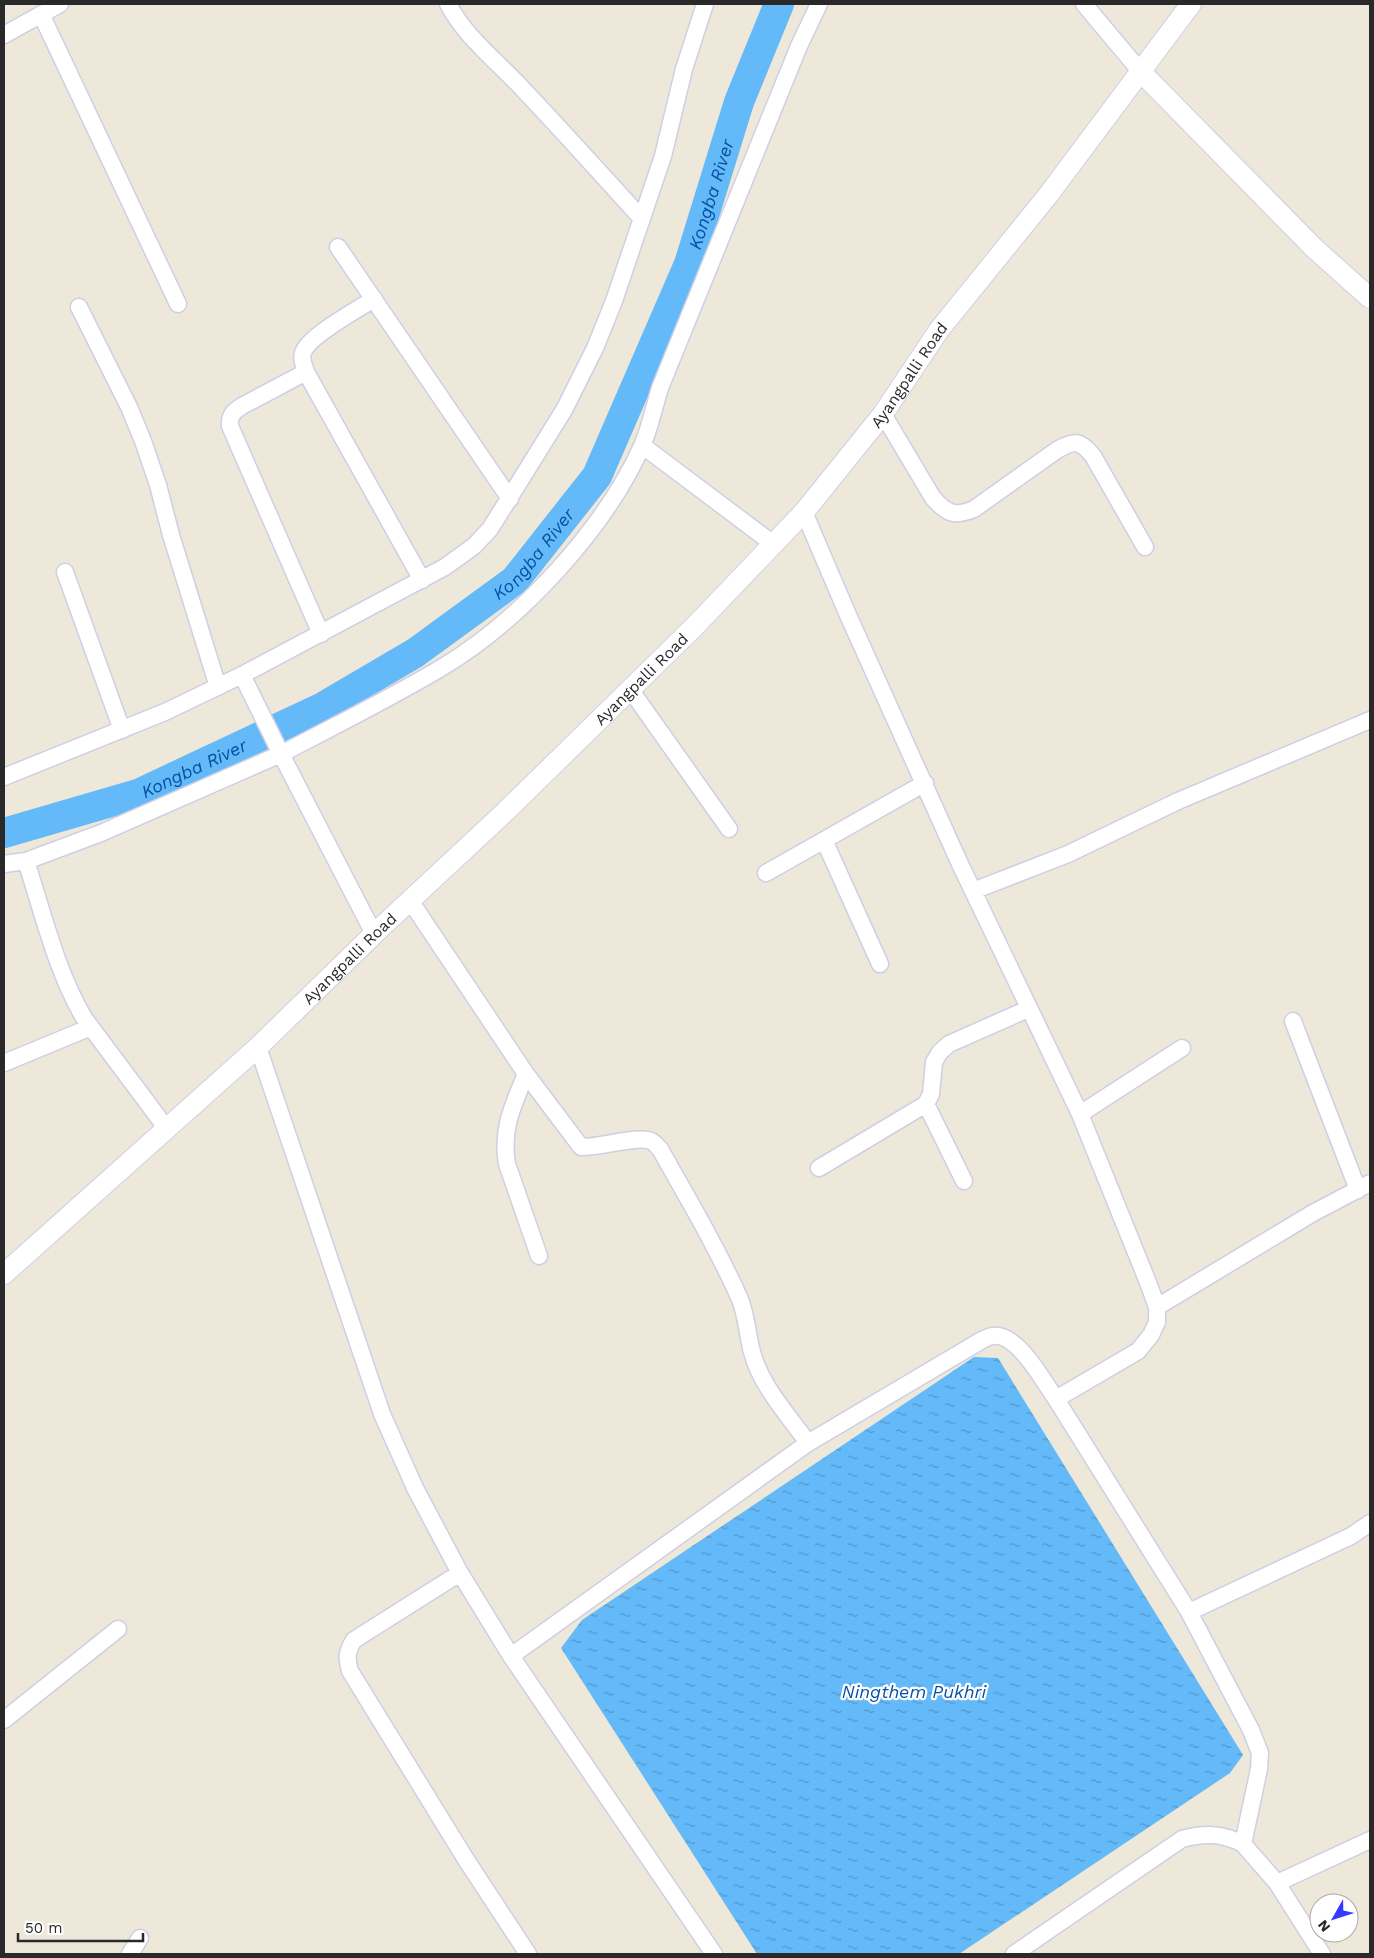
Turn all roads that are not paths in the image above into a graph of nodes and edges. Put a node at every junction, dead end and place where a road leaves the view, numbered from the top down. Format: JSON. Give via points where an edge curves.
{"nodes":[{"id":1,"x":60,"y":4,"type":"edge"},
{"id":2,"x":448,"y":4,"type":"edge"},
{"id":3,"x":705,"y":4,"type":"edge"},
{"id":4,"x":819,"y":4,"type":"edge"},
{"id":5,"x":1084,"y":4,"type":"edge"},
{"id":6,"x":1192,"y":4,"type":"edge"},
{"id":7,"x":41,"y":14,"type":"junction"},
{"id":8,"x":4,"y":35,"type":"edge"},
{"id":9,"x":1141,"y":72,"type":"junction"},
{"id":10,"x":642,"y":219,"type":"junction"},
{"id":11,"x":338,"y":247,"type":"dead end"},
{"id":12,"x":1370,"y":298,"type":"edge"},
{"id":13,"x":374,"y":299,"type":"junction"},
{"id":14,"x":178,"y":304,"type":"dead end"},
{"id":15,"x":79,"y":307,"type":"dead end"},
{"id":16,"x":306,"y":372,"type":"junction"},
{"id":17,"x":883,"y":414,"type":"junction"},
{"id":18,"x":643,"y":446,"type":"junction"},
{"id":19,"x":510,"y":499,"type":"junction"},
{"id":20,"x":804,"y":512,"type":"junction"},
{"id":21,"x":772,"y":543,"type":"junction"},
{"id":22,"x":1145,"y":547,"type":"dead end"},
{"id":23,"x":65,"y":572,"type":"dead end"},
{"id":24,"x":422,"y":580,"type":"junction"},
{"id":25,"x":321,"y":634,"type":"junction"},
{"id":26,"x":246,"y":683,"type":"junction"},
{"id":27,"x":218,"y":687,"type":"junction"},
{"id":28,"x":630,"y":689,"type":"junction"},
{"id":29,"x":1370,"y":720,"type":"edge"},
{"id":30,"x":122,"y":730,"type":"junction"},
{"id":31,"x":278,"y":748,"type":"junction"},
{"id":32,"x":4,"y":777,"type":"edge"},
{"id":33,"x":925,"y":782,"type":"junction"},
{"id":34,"x":729,"y":829,"type":"dead end"},
{"id":35,"x":824,"y":840,"type":"junction"},
{"id":36,"x":26,"y":861,"type":"junction"},
{"id":37,"x":4,"y":864,"type":"edge"},
{"id":38,"x":766,"y":872,"type":"dead end"},
{"id":39,"x":973,"y":891,"type":"junction"},
{"id":40,"x":411,"y":902,"type":"junction"},
{"id":41,"x":374,"y":934,"type":"junction"},
{"id":42,"x":880,"y":964,"type":"dead end"},
{"id":43,"x":1028,"y":1008,"type":"junction"},
{"id":44,"x":1293,"y":1021,"type":"dead end"},
{"id":45,"x":91,"y":1027,"type":"junction"},
{"id":46,"x":258,"y":1047,"type":"junction"},
{"id":47,"x":1182,"y":1048,"type":"dead end"},
{"id":48,"x":4,"y":1063,"type":"edge"},
{"id":49,"x":526,"y":1074,"type":"junction"},
{"id":50,"x":926,"y":1104,"type":"junction"},
{"id":51,"x":1080,"y":1114,"type":"junction"},
{"id":52,"x":167,"y":1129,"type":"junction"},
{"id":53,"x":819,"y":1168,"type":"dead end"},
{"id":54,"x":964,"y":1181,"type":"dead end"},
{"id":55,"x":1364,"y":1187,"type":"edge"},
{"id":56,"x":539,"y":1256,"type":"dead end"},
{"id":57,"x":4,"y":1274,"type":"edge"},
{"id":58,"x":1157,"y":1307,"type":"junction"},
{"id":59,"x":1056,"y":1399,"type":"junction"},
{"id":60,"x":808,"y":1443,"type":"junction"},
{"id":61,"x":1370,"y":1524,"type":"edge"},
{"id":62,"x":460,"y":1573,"type":"junction"},
{"id":63,"x":1189,"y":1612,"type":"junction"},
{"id":64,"x":118,"y":1628,"type":"dead end"},
{"id":65,"x":511,"y":1656,"type":"junction"},
{"id":66,"x":4,"y":1720,"type":"edge"},
{"id":67,"x":1370,"y":1840,"type":"edge"},
{"id":68,"x":1242,"y":1844,"type":"junction"},
{"id":69,"x":1277,"y":1884,"type":"junction"},
{"id":70,"x":140,"y":1938,"type":"dead end"},
{"id":71,"x":130,"y":1954,"type":"edge"},
{"id":72,"x":528,"y":1954,"type":"edge"},
{"id":73,"x":714,"y":1954,"type":"edge"},
{"id":74,"x":1014,"y":1954,"type":"edge"},
{"id":75,"x":1322,"y":1954,"type":"edge"}],
"edges":[{"from":1,"to":7,"type":"street"},
{"from":2,"to":10,"type":"street","via":[[480,48]]},
{"from":3,"to":10,"type":"street"},
{"from":4,"to":18,"type":"street","via":[[660,388]]},
{"from":5,"to":9,"type":"street"},
{"from":6,"to":9,"type":"street","name":"Ayangpalli Road"},
{"from":7,"to":8,"type":"street"},
{"from":7,"to":14,"type":"street"},
{"from":9,"to":12,"type":"street","via":[[1314,248]]},
{"from":9,"to":17,"type":"street","name":"Ayangpalli Road","via":[[1049,194],[939,330]]},
{"from":10,"to":19,"type":"street","via":[[595,348],[564,410]]},
{"from":11,"to":13,"type":"street"},
{"from":13,"to":16,"type":"street","via":[[313,338],[303,352]]},
{"from":13,"to":19,"type":"street"},
{"from":15,"to":27,"type":"street","via":[[143,441]]},
{"from":16,"to":24,"type":"street"},
{"from":16,"to":25,"type":"street","via":[[242,406],[235,411],[230,426]]},
{"from":17,"to":20,"type":"street","name":"Ayangpalli Road"},
{"from":17,"to":22,"type":"street","via":[[933,498],[942,509],[952,514],[974,508],[1068,444],[1085,446]]},
{"from":18,"to":21,"type":"street"},
{"from":18,"to":31,"type":"street","via":[[614,498],[572,553],[488,635],[442,667]]},
{"from":19,"to":24,"type":"street","via":[[474,546]]},
{"from":20,"to":21,"type":"street","name":"Ayangpalli Road"},
{"from":20,"to":33,"type":"street"},
{"from":21,"to":28,"type":"street","name":"Ayangpalli Road"},
{"from":23,"to":30,"type":"street"},
{"from":24,"to":25,"type":"street"},
{"from":25,"to":26,"type":"street"},
{"from":26,"to":27,"type":"street"},
{"from":26,"to":31,"type":"street"},
{"from":27,"to":30,"type":"street"},
{"from":28,"to":34,"type":"street"},
{"from":28,"to":40,"type":"street","name":"Ayangpalli Road"},
{"from":29,"to":39,"type":"street","via":[[1178,801],[1068,854]]},
{"from":30,"to":32,"type":"street"},
{"from":31,"to":36,"type":"street","via":[[100,833]]},
{"from":31,"to":41,"type":"street"},
{"from":33,"to":35,"type":"street"},
{"from":33,"to":39,"type":"street"},
{"from":35,"to":38,"type":"street"},
{"from":35,"to":42,"type":"street"},
{"from":36,"to":37,"type":"street"},
{"from":36,"to":45,"type":"street","via":[[69,988]]},
{"from":39,"to":43,"type":"street"},
{"from":40,"to":41,"type":"street","name":"Ayangpalli Road"},
{"from":40,"to":49,"type":"street"},
{"from":41,"to":46,"type":"street","name":"Ayangpalli Road"},
{"from":43,"to":50,"type":"street","via":[[949,1044],[940,1052],[934,1062],[931,1094]]},
{"from":43,"to":51,"type":"street"},
{"from":44,"to":55,"type":"street"},
{"from":45,"to":48,"type":"street"},
{"from":45,"to":52,"type":"street"},
{"from":46,"to":52,"type":"street","name":"Ayangpalli Road"},
{"from":46,"to":62,"type":"street","via":[[382,1414],[415,1488]]},
{"from":47,"to":51,"type":"street"},
{"from":49,"to":56,"type":"street","via":[[510,1113],[504,1148]]},
{"from":49,"to":60,"type":"street","via":[[581,1147],[642,1139],[660,1148],[738,1296],[752,1353],[765,1382]]},
{"from":50,"to":53,"type":"street"},
{"from":50,"to":54,"type":"street"},
{"from":51,"to":58,"type":"street"},
{"from":52,"to":57,"type":"street","name":"Ayangpalli Road"},
{"from":55,"to":58,"type":"street","via":[[1313,1213]]},
{"from":58,"to":59,"type":"street","via":[[1157,1322],[1138,1351]]},
{"from":59,"to":60,"type":"street","via":[[1021,1350],[1007,1338],[992,1336]]},
{"from":59,"to":63,"type":"street"},
{"from":60,"to":65,"type":"street"},
{"from":61,"to":63,"type":"street"},
{"from":62,"to":65,"type":"street"},
{"from":62,"to":72,"type":"street","via":[[354,1640],[346,1655],[350,1671]]},
{"from":63,"to":68,"type":"street","via":[[1260,1753],[1257,1785]]},
{"from":64,"to":66,"type":"street"},
{"from":65,"to":73,"type":"street"},
{"from":67,"to":69,"type":"street"},
{"from":68,"to":69,"type":"street"},
{"from":68,"to":74,"type":"street","via":[[1229,1836],[1217,1834],[1182,1839]]},
{"from":69,"to":75,"type":"street"},
{"from":70,"to":71,"type":"street"}]}
